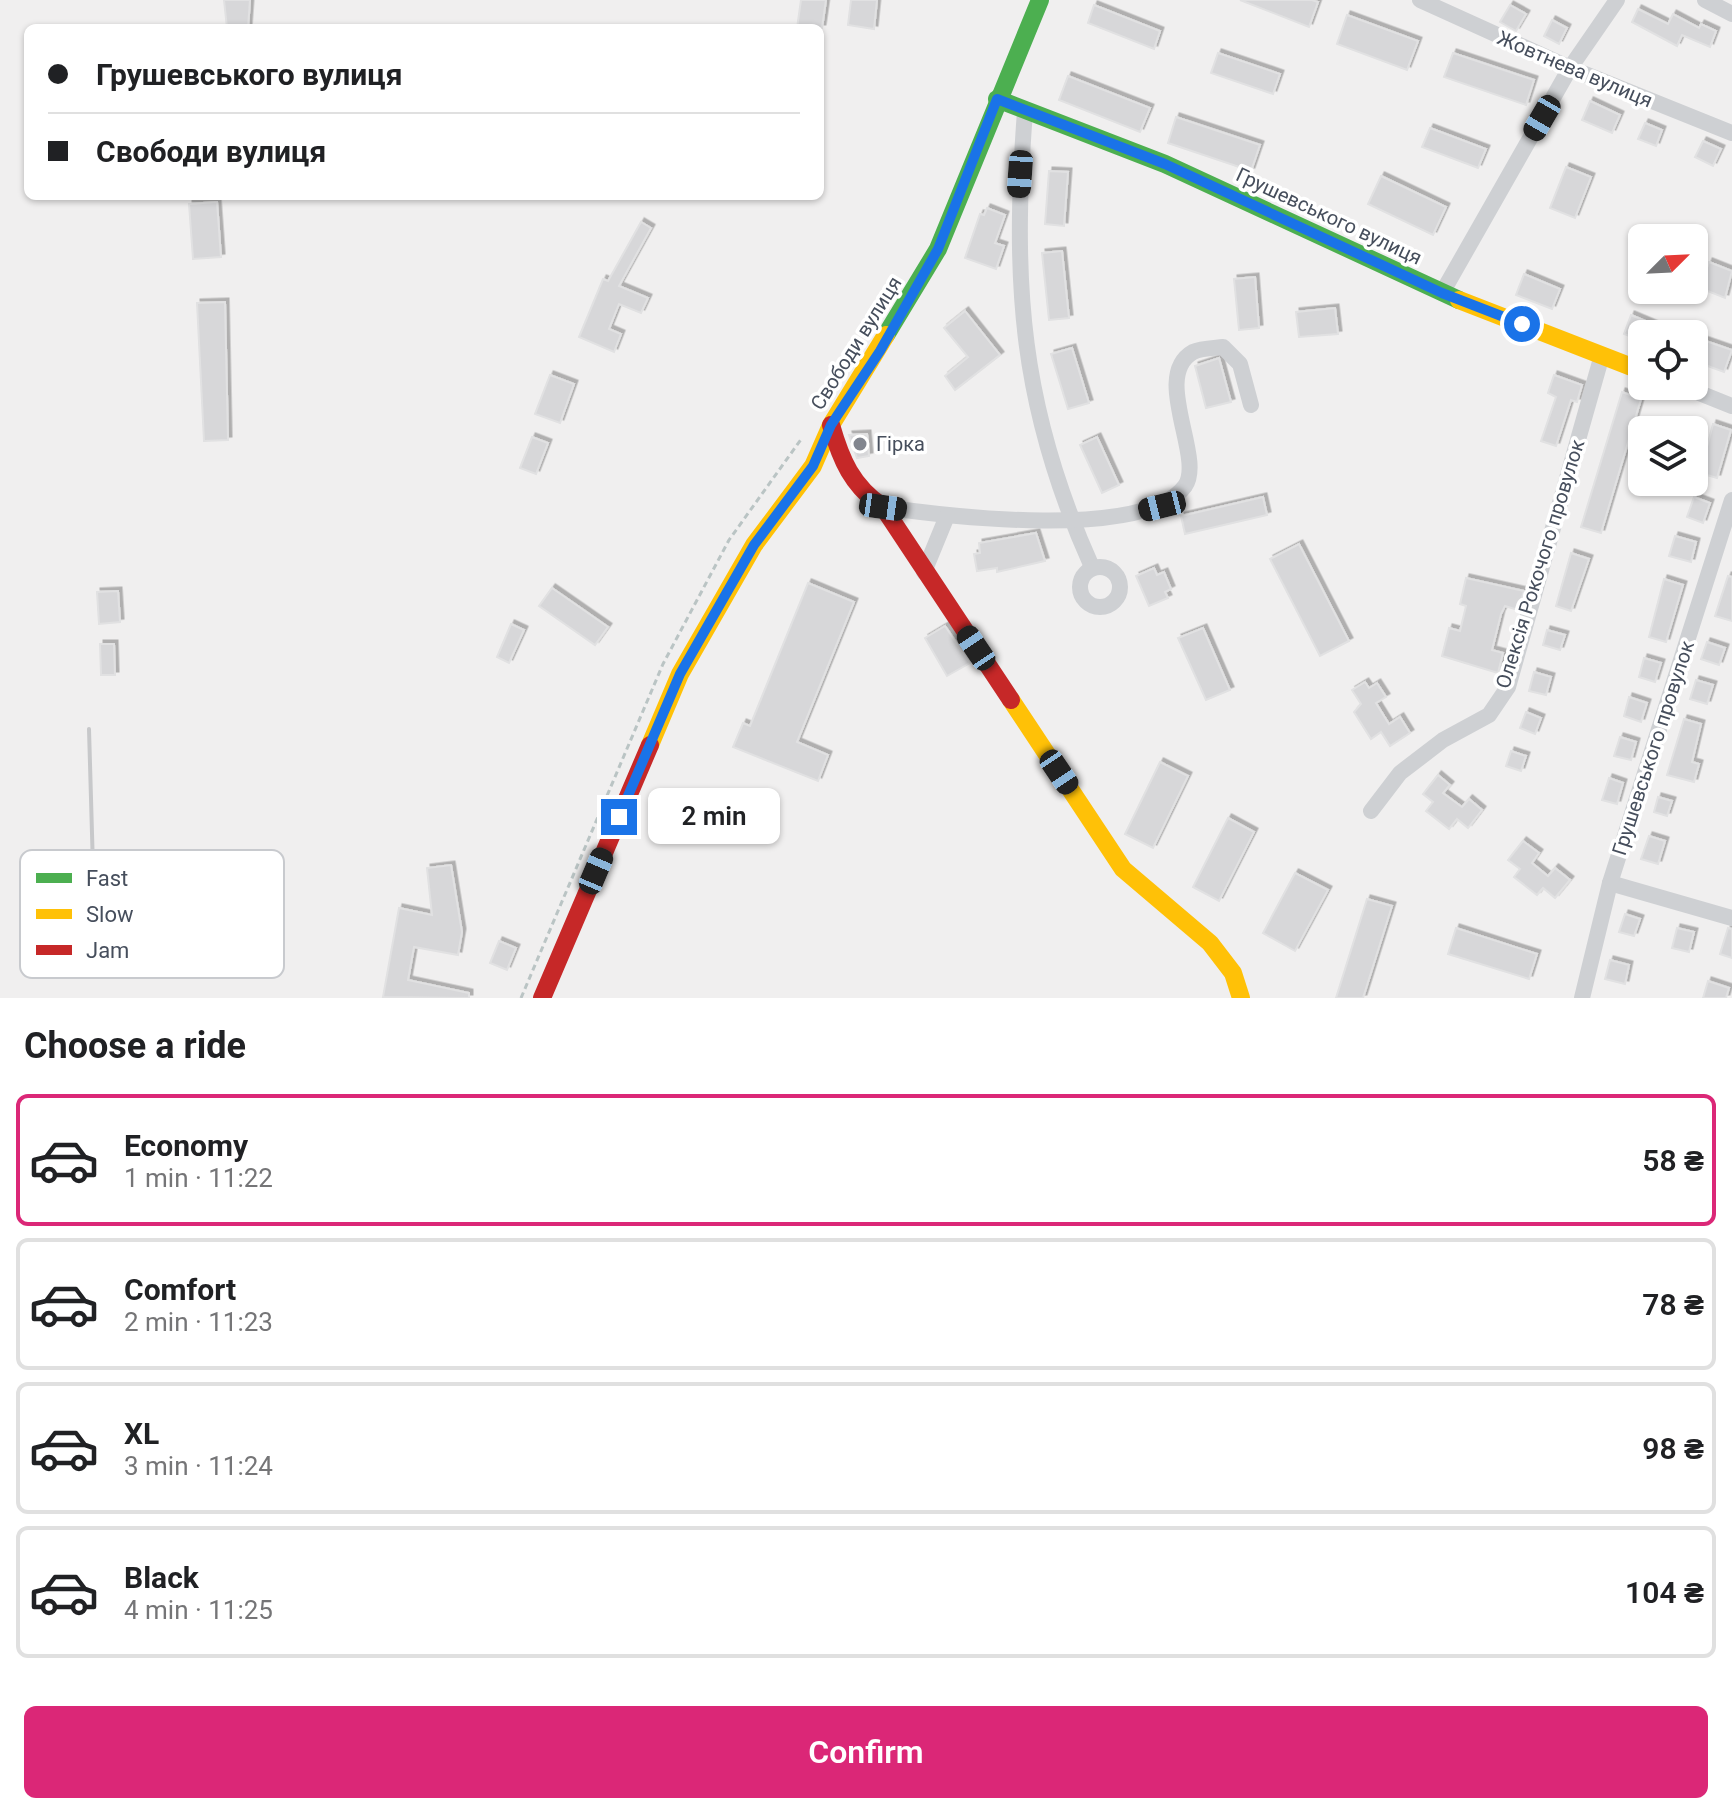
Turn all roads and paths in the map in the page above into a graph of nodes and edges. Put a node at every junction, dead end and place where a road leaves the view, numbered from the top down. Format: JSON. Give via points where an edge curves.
{"nodes":[{"id":1,"x":1040,"y":0,"type":"edge"},
{"id":2,"x":1420,"y":0,"type":"edge"},
{"id":3,"x":1617,"y":0,"type":"edge"},
{"id":4,"x":1705,"y":0,"type":"edge"},
{"id":5,"x":1732,"y":14,"type":"edge"},
{"id":6,"x":1570,"y":68,"type":"junction"},
{"id":7,"x":997,"y":99,"type":"junction"},
{"id":8,"x":1025,"y":111,"type":"junction"},
{"id":9,"x":1732,"y":133,"type":"edge"},
{"id":10,"x":1442,"y":293,"type":"junction"},
{"id":11,"x":1602,"y":355,"type":"junction"},
{"id":12,"x":1628,"y":365,"type":"edge"},
{"id":13,"x":1708,"y":396,"type":"edge"},
{"id":14,"x":1251,"y":405,"type":"dead end"},
{"id":15,"x":1732,"y":406,"type":"edge"},
{"id":16,"x":831,"y":425,"type":"junction"},
{"id":17,"x":1732,"y":500,"type":"edge"},
{"id":18,"x":883,"y":507,"type":"junction"},
{"id":19,"x":947,"y":516,"type":"junction"},
{"id":20,"x":1071,"y":520,"type":"junction"},
{"id":21,"x":1092,"y":567,"type":"dead end"},
{"id":22,"x":924,"y":572,"type":"junction"},
{"id":23,"x":1371,"y":811,"type":"dead end"},
{"id":24,"x":1610,"y":883,"type":"junction"},
{"id":25,"x":1732,"y":918,"type":"edge"},
{"id":26,"x":542,"y":998,"type":"edge"},
{"id":27,"x":1241,"y":998,"type":"edge"},
{"id":28,"x":1582,"y":998,"type":"edge"}],
"edges":[{"from":1,"to":7,"type":"street","name":"Свободи вулиця"},
{"from":2,"to":6,"type":"street","name":"Жовтнева вулиця"},
{"from":3,"to":6,"type":"street"},
{"from":4,"to":5,"type":"street"},
{"from":6,"to":9,"type":"street","name":"Жовтнева вулиця"},
{"from":6,"to":10,"type":"street"},
{"from":7,"to":8,"type":"street","name":"Грушевського вулиця"},
{"from":7,"to":16,"type":"street","name":"Свободи вулиця","via":[[938,249]]},
{"from":8,"to":10,"type":"street","name":"Грушевського вулиця","via":[[1165,164]]},
{"from":8,"to":20,"type":"street","via":[[1018,221],[1026,355],[1052,466]]},
{"from":10,"to":11,"type":"street","name":"Грушевського вулиця"},
{"from":11,"to":12,"type":"street","name":"Грушевського вулиця"},
{"from":11,"to":23,"type":"street","name":"Олексія Рокочого провулок","via":[[1508,687],[1489,715],[1443,740],[1400,773]]},
{"from":13,"to":15,"type":"street"},
{"from":14,"to":20,"type":"street","via":[[1240,364],[1223,347],[1194,352],[1183,363],[1178,380],[1191,468],[1188,482],[1162,506]]},
{"from":16,"to":18,"type":"street","via":[[843,468],[863,495]]},
{"from":16,"to":26,"type":"street","name":"Свободи вулиця","via":[[813,466],[754,545],[680,674]]},
{"from":17,"to":24,"type":"street","name":"Грушевського провулок"},
{"from":18,"to":19,"type":"street"},
{"from":18,"to":22,"type":"street"},
{"from":19,"to":20,"type":"street"},
{"from":19,"to":22,"type":"street"},
{"from":20,"to":21,"type":"street"},
{"from":22,"to":27,"type":"street","via":[[1123,869],[1210,943],[1233,973]]},
{"from":24,"to":25,"type":"street"},
{"from":24,"to":28,"type":"street","name":"Грушевського провулок"}]}
